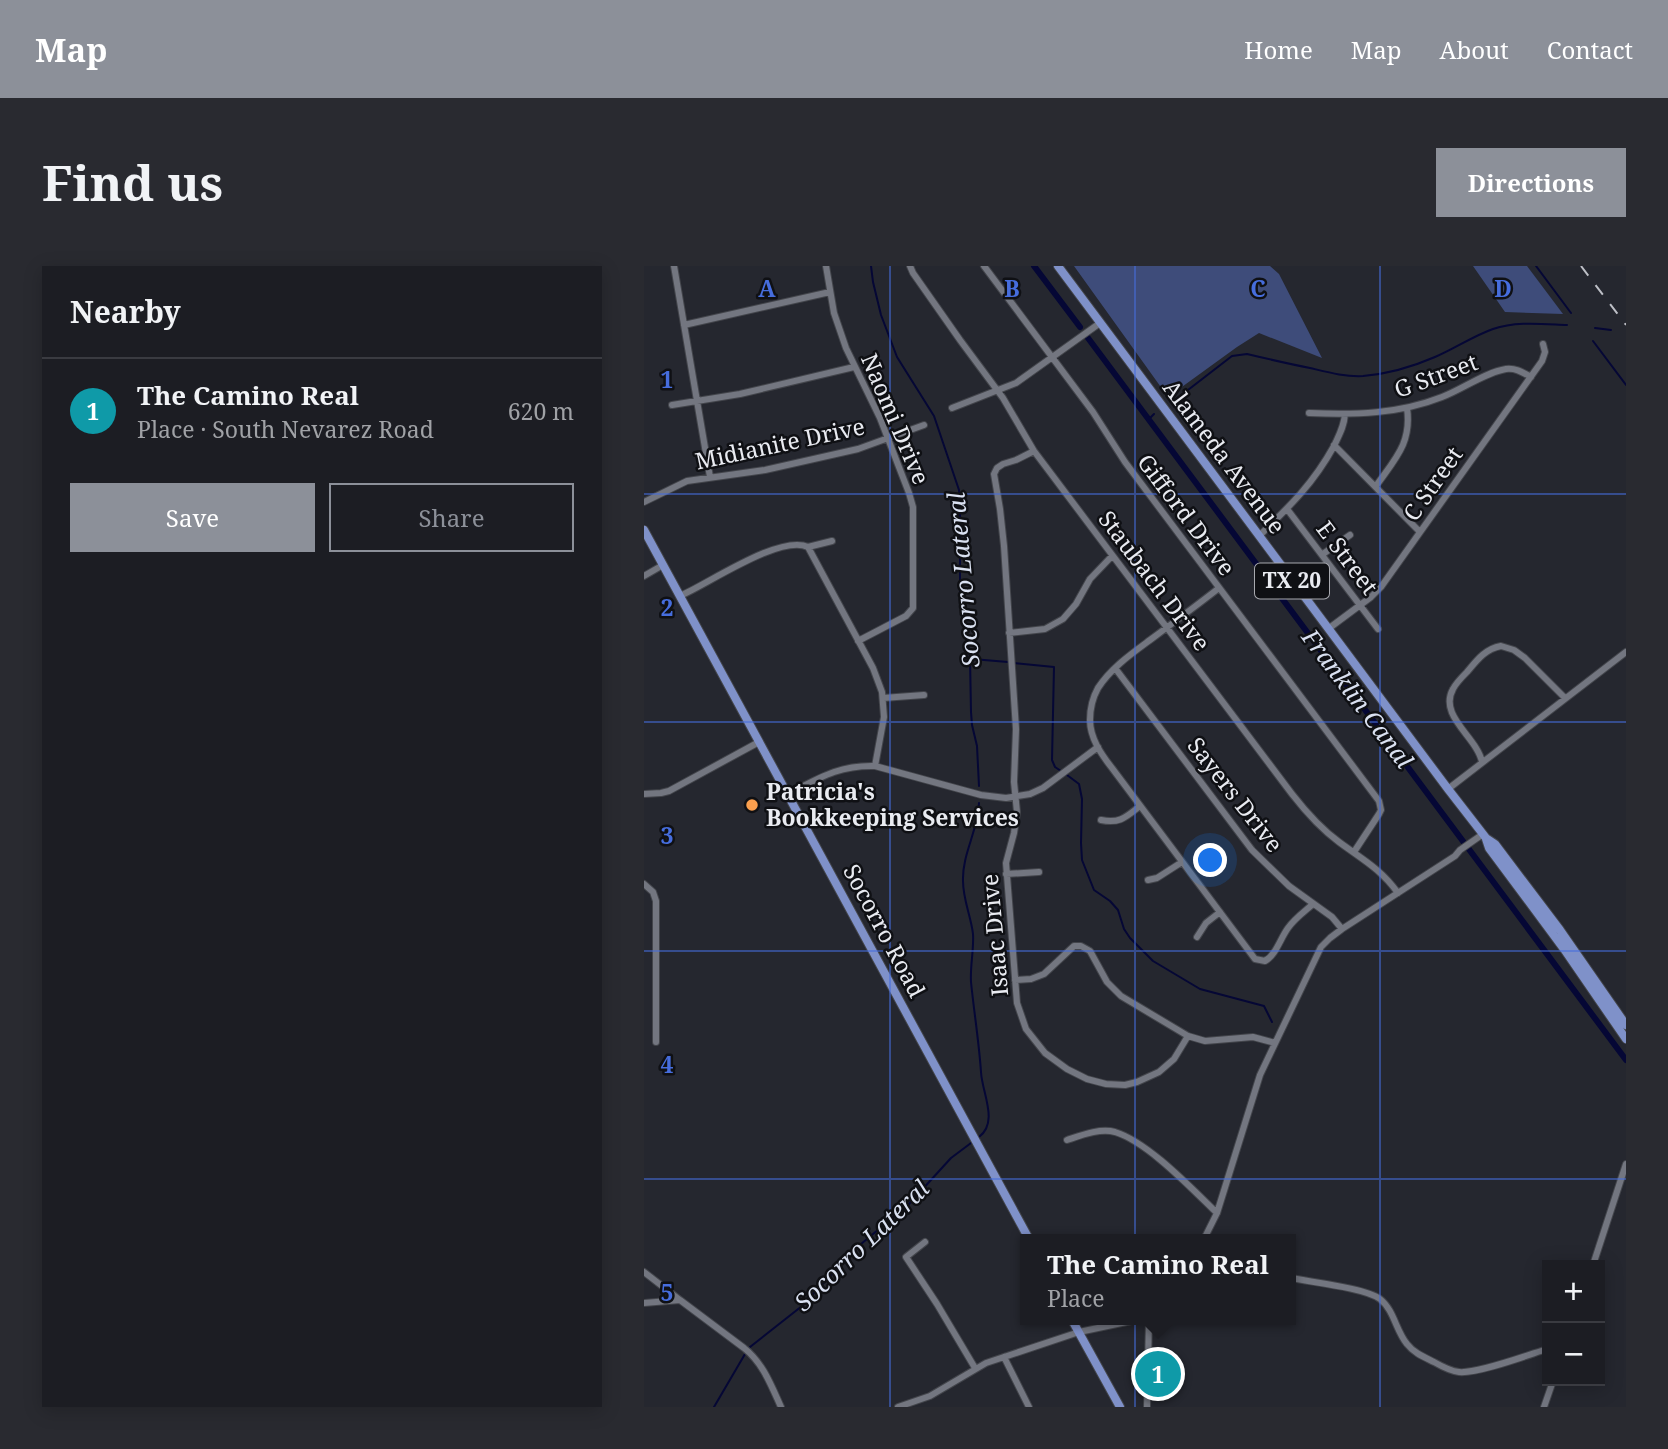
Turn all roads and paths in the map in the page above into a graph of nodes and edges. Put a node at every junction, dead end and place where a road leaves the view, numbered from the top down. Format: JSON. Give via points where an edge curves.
{"nodes":[{"id":1,"x":674,"y":266,"type":"edge"},
{"id":2,"x":827,"y":266,"type":"edge"},
{"id":3,"x":910,"y":266,"type":"edge"},
{"id":4,"x":984,"y":266,"type":"edge"},
{"id":5,"x":1058,"y":266,"type":"edge"},
{"id":6,"x":830,"y":292,"type":"junction"},
{"id":7,"x":1100,"y":323,"type":"junction"},
{"id":8,"x":684,"y":325,"type":"junction"},
{"id":9,"x":1544,"y":344,"type":"dead end"},
{"id":10,"x":1052,"y":358,"type":"junction"},
{"id":11,"x":854,"y":367,"type":"junction"},
{"id":12,"x":1531,"y":377,"type":"junction"},
{"id":13,"x":998,"y":391,"type":"junction"},
{"id":14,"x":697,"y":401,"type":"junction"},
{"id":15,"x":672,"y":405,"type":"dead end"},
{"id":16,"x":952,"y":408,"type":"dead end"},
{"id":17,"x":1407,"y":408,"type":"junction"},
{"id":18,"x":1310,"y":413,"type":"dead end"},
{"id":19,"x":1345,"y":414,"type":"junction"},
{"id":20,"x":924,"y":425,"type":"dead end"},
{"id":21,"x":888,"y":438,"type":"junction"},
{"id":22,"x":1334,"y":445,"type":"junction"},
{"id":23,"x":1034,"y":451,"type":"junction"},
{"id":24,"x":710,"y":477,"type":"junction"},
{"id":25,"x":1376,"y":486,"type":"junction"},
{"id":26,"x":644,"y":502,"type":"edge"},
{"id":27,"x":1287,"y":509,"type":"junction"},
{"id":28,"x":644,"y":530,"type":"edge"},
{"id":29,"x":1420,"y":532,"type":"junction"},
{"id":30,"x":1350,"y":535,"type":"dead end"},
{"id":31,"x":1259,"y":536,"type":"junction"},
{"id":32,"x":832,"y":541,"type":"dead end"},
{"id":33,"x":808,"y":547,"type":"junction"},
{"id":34,"x":1323,"y":554,"type":"junction"},
{"id":35,"x":1112,"y":556,"type":"junction"},
{"id":36,"x":663,"y":565,"type":"junction"},
{"id":37,"x":644,"y":576,"type":"edge"},
{"id":38,"x":1219,"y":588,"type":"junction"},
{"id":39,"x":680,"y":596,"type":"junction"},
{"id":40,"x":1360,"y":605,"type":"junction"},
{"id":41,"x":1167,"y":627,"type":"junction"},
{"id":42,"x":1328,"y":629,"type":"junction"},
{"id":43,"x":1378,"y":629,"type":"dead end"},
{"id":44,"x":1009,"y":633,"type":"junction"},
{"id":45,"x":858,"y":641,"type":"junction"},
{"id":46,"x":1626,"y":652,"type":"edge"},
{"id":47,"x":1115,"y":668,"type":"junction"},
{"id":48,"x":924,"y":695,"type":"dead end"},
{"id":49,"x":883,"y":698,"type":"junction"},
{"id":50,"x":1565,"y":698,"type":"junction"},
{"id":51,"x":759,"y":742,"type":"junction"},
{"id":52,"x":1098,"y":747,"type":"junction"},
{"id":53,"x":1482,"y":762,"type":"junction"},
{"id":54,"x":876,"y":766,"type":"junction"},
{"id":55,"x":1448,"y":789,"type":"junction"},
{"id":56,"x":644,"y":794,"type":"edge"},
{"id":57,"x":788,"y":794,"type":"junction"},
{"id":58,"x":1016,"y":796,"type":"junction"},
{"id":59,"x":1140,"y":806,"type":"junction"},
{"id":60,"x":1101,"y":820,"type":"dead end"},
{"id":61,"x":1482,"y":837,"type":"junction"},
{"id":62,"x":1354,"y":852,"type":"junction"},
{"id":63,"x":1182,"y":862,"type":"junction"},
{"id":64,"x":1039,"y":872,"type":"dead end"},
{"id":65,"x":1006,"y":874,"type":"junction"},
{"id":66,"x":1148,"y":880,"type":"dead end"},
{"id":67,"x":644,"y":884,"type":"edge"},
{"id":68,"x":1398,"y":893,"type":"junction"},
{"id":69,"x":1313,"y":904,"type":"junction"},
{"id":70,"x":1220,"y":912,"type":"junction"},
{"id":71,"x":1342,"y":929,"type":"junction"},
{"id":72,"x":1197,"y":937,"type":"dead end"},
{"id":73,"x":1015,"y":980,"type":"junction"},
{"id":74,"x":1626,"y":1025,"type":"edge"},
{"id":75,"x":1188,"y":1036,"type":"junction"},
{"id":76,"x":1626,"y":1039,"type":"edge"},
{"id":77,"x":656,"y":1042,"type":"dead end"},
{"id":78,"x":1275,"y":1043,"type":"junction"},
{"id":79,"x":1067,"y":1140,"type":"dead end"},
{"id":80,"x":1626,"y":1164,"type":"edge"},
{"id":81,"x":1217,"y":1213,"type":"junction"},
{"id":82,"x":1026,"y":1234,"type":"edge"},
{"id":83,"x":1206,"y":1234,"type":"edge"},
{"id":84,"x":925,"y":1242,"type":"dead end"},
{"id":85,"x":1595,"y":1260,"type":"edge"},
{"id":86,"x":644,"y":1272,"type":"edge"},
{"id":87,"x":1296,"y":1279,"type":"edge"},
{"id":88,"x":680,"y":1300,"type":"junction"},
{"id":89,"x":644,"y":1303,"type":"edge"},
{"id":90,"x":1075,"y":1325,"type":"edge"},
{"id":91,"x":1112,"y":1325,"type":"edge"},
{"id":92,"x":1149,"y":1325,"type":"edge"},
{"id":93,"x":1079,"y":1332,"type":"junction"},
{"id":94,"x":1542,"y":1351,"type":"edge"},
{"id":95,"x":1004,"y":1357,"type":"junction"},
{"id":96,"x":975,"y":1368,"type":"junction"},
{"id":97,"x":1551,"y":1386,"type":"edge"},
{"id":98,"x":903,"y":1406,"type":"edge"},
{"id":99,"x":781,"y":1407,"type":"edge"},
{"id":100,"x":1029,"y":1407,"type":"edge"},
{"id":101,"x":1120,"y":1407,"type":"edge"},
{"id":102,"x":1147,"y":1407,"type":"edge"},
{"id":103,"x":1544,"y":1407,"type":"edge"}],
"edges":[{"from":1,"to":8,"type":"street"},
{"from":2,"to":6,"type":"street","name":"Naomi Drive"},
{"from":3,"to":13,"type":"street","name":"Staubach Drive"},
{"from":4,"to":10,"type":"street","name":"Gifford Drive"},
{"from":5,"to":7,"type":"main road","name":"Alameda Avenue","number":"TX 20"},
{"from":6,"to":8,"type":"street"},
{"from":6,"to":11,"type":"street","name":"Naomi Drive"},
{"from":7,"to":10,"type":"street"},
{"from":7,"to":31,"type":"main road","name":"Alameda Avenue","number":"TX 20"},
{"from":8,"to":14,"type":"street"},
{"from":9,"to":12,"type":"street","name":"C Street","via":[[1544,356]]},
{"from":10,"to":13,"type":"street"},
{"from":10,"to":38,"type":"street","name":"Gifford Drive"},
{"from":11,"to":14,"type":"street"},
{"from":11,"to":21,"type":"street","name":"Naomi Drive"},
{"from":12,"to":17,"type":"street","name":"G Street","via":[[1517,370],[1499,371]]},
{"from":12,"to":29,"type":"street","name":"C Street"},
{"from":13,"to":16,"type":"street"},
{"from":13,"to":23,"type":"street","name":"Staubach Drive"},
{"from":14,"to":15,"type":"street"},
{"from":14,"to":24,"type":"street"},
{"from":17,"to":19,"type":"street","name":"G Street"},
{"from":17,"to":25,"type":"street","via":[[1404,446]]},
{"from":18,"to":19,"type":"street","name":"G Street"},
{"from":19,"to":22,"type":"street"},
{"from":20,"to":21,"type":"street","name":"Midianite Drive"},
{"from":21,"to":24,"type":"street","name":"Midianite Drive","via":[[802,462]]},
{"from":21,"to":45,"type":"street","name":"Naomi Drive","via":[[913,507],[914,605],[906,616]]},
{"from":22,"to":25,"type":"street"},
{"from":22,"to":27,"type":"street","via":[[1316,477]]},
{"from":23,"to":35,"type":"street","name":"Staubach Drive"},
{"from":23,"to":44,"type":"street","name":"Isaac Drive","via":[[999,466],[994,474]]},
{"from":24,"to":26,"type":"street","name":"Midianite Drive","via":[[687,481]]},
{"from":25,"to":29,"type":"street"},
{"from":27,"to":31,"type":"street"},
{"from":27,"to":34,"type":"street","name":"E Street"},
{"from":28,"to":36,"type":"main road","name":"Socorro Road"},
{"from":29,"to":40,"type":"street","name":"C Street","via":[[1381,587]]},
{"from":30,"to":34,"type":"street"},
{"from":31,"to":42,"type":"main road","name":"Alameda Avenue","number":"TX 20"},
{"from":32,"to":33,"type":"street"},
{"from":33,"to":39,"type":"street","via":[[798,544],[764,553]]},
{"from":33,"to":45,"type":"street"},
{"from":34,"to":40,"type":"street","name":"E Street"},
{"from":35,"to":41,"type":"street","name":"Staubach Drive"},
{"from":35,"to":44,"type":"street","via":[[1063,620],[1045,629]]},
{"from":36,"to":37,"type":"street"},
{"from":36,"to":39,"type":"main road","name":"Socorro Road"},
{"from":38,"to":41,"type":"street"},
{"from":38,"to":62,"type":"street","name":"Gifford Drive","via":[[1379,801],[1381,810]]},
{"from":39,"to":51,"type":"main road","name":"Socorro Road"},
{"from":40,"to":42,"type":"street","name":"C Street"},
{"from":40,"to":43,"type":"street","name":"E Street"},
{"from":41,"to":47,"type":"street"},
{"from":41,"to":62,"type":"street","name":"Staubach Drive","via":[[1312,819]]},
{"from":42,"to":55,"type":"main road","name":"Alameda Avenue","number":"TX 20"},
{"from":44,"to":58,"type":"street","name":"Isaac Drive"},
{"from":45,"to":49,"type":"street"},
{"from":46,"to":50,"type":"street"},
{"from":47,"to":52,"type":"street","via":[[1099,687],[1091,710],[1092,736]]},
{"from":47,"to":69,"type":"street","name":"Sayers Drive","via":[[1252,850]]},
{"from":48,"to":49,"type":"street"},
{"from":49,"to":54,"type":"street"},
{"from":50,"to":53,"type":"street"},
{"from":50,"to":53,"type":"street","via":[[1519,653],[1501,646],[1486,652],[1454,687],[1449,704]]},
{"from":51,"to":56,"type":"street","via":[[669,791]]},
{"from":51,"to":57,"type":"main road","name":"Socorro Road"},
{"from":52,"to":58,"type":"street","via":[[1043,788]]},
{"from":52,"to":59,"type":"street"},
{"from":53,"to":55,"type":"street"},
{"from":54,"to":57,"type":"street","via":[[832,772]]},
{"from":54,"to":58,"type":"street","via":[[981,795]]},
{"from":55,"to":61,"type":"main road","name":"Alameda Avenue","number":"TX 20"},
{"from":57,"to":82,"type":"main road","name":"Socorro Road"},
{"from":58,"to":65,"type":"street","name":"Isaac Drive","via":[[1017,821]]},
{"from":59,"to":60,"type":"street","via":[[1116,822]]},
{"from":59,"to":63,"type":"street"},
{"from":61,"to":68,"type":"street"},
{"from":61,"to":74,"type":"main road","name":"Alameda Avenue","number":"TX 20","via":[[1495,844]]},
{"from":61,"to":76,"type":"main road","name":"Alameda Avenue","number":"TX 20"},
{"from":62,"to":68,"type":"street","name":"Staubach Drive"},
{"from":63,"to":66,"type":"street"},
{"from":63,"to":70,"type":"street"},
{"from":64,"to":65,"type":"street"},
{"from":65,"to":73,"type":"street","name":"Isaac Drive"},
{"from":67,"to":77,"type":"street","via":[[656,901]]},
{"from":68,"to":71,"type":"street"},
{"from":69,"to":70,"type":"street","via":[[1295,920],[1272,957],[1263,961],[1251,955]]},
{"from":69,"to":71,"type":"street","name":"Sayers Drive"},
{"from":70,"to":72,"type":"street","via":[[1206,922]]},
{"from":71,"to":78,"type":"street","via":[[1317,953]]},
{"from":73,"to":75,"type":"street","via":[[1044,974],[1074,946],[1086,947],[1121,996]]},
{"from":73,"to":75,"type":"street","name":"Isaac Drive","via":[[1017,1003],[1040,1048],[1087,1079],[1118,1085],[1141,1081],[1174,1059]]},
{"from":75,"to":78,"type":"street","via":[[1212,1042],[1253,1037]]},
{"from":78,"to":81,"type":"street","via":[[1256,1085]]},
{"from":79,"to":81,"type":"street","via":[[1115,1132],[1145,1148]]},
{"from":80,"to":85,"type":"street"},
{"from":81,"to":83,"type":"street"},
{"from":84,"to":96,"type":"street","via":[[906,1257]]},
{"from":86,"to":88,"type":"street"},
{"from":87,"to":94,"type":"street","via":[[1377,1297],[1411,1348],[1458,1372]]},
{"from":88,"to":89,"type":"street"},
{"from":88,"to":99,"type":"street","via":[[754,1357]]},
{"from":90,"to":93,"type":"main road"},
{"from":91,"to":93,"type":"street"},
{"from":92,"to":102,"type":"street"},
{"from":93,"to":95,"type":"street"},
{"from":93,"to":101,"type":"main road"},
{"from":95,"to":96,"type":"street"},
{"from":95,"to":100,"type":"street"},
{"from":96,"to":98,"type":"street","via":[[930,1396]]},
{"from":97,"to":103,"type":"street"}]}
